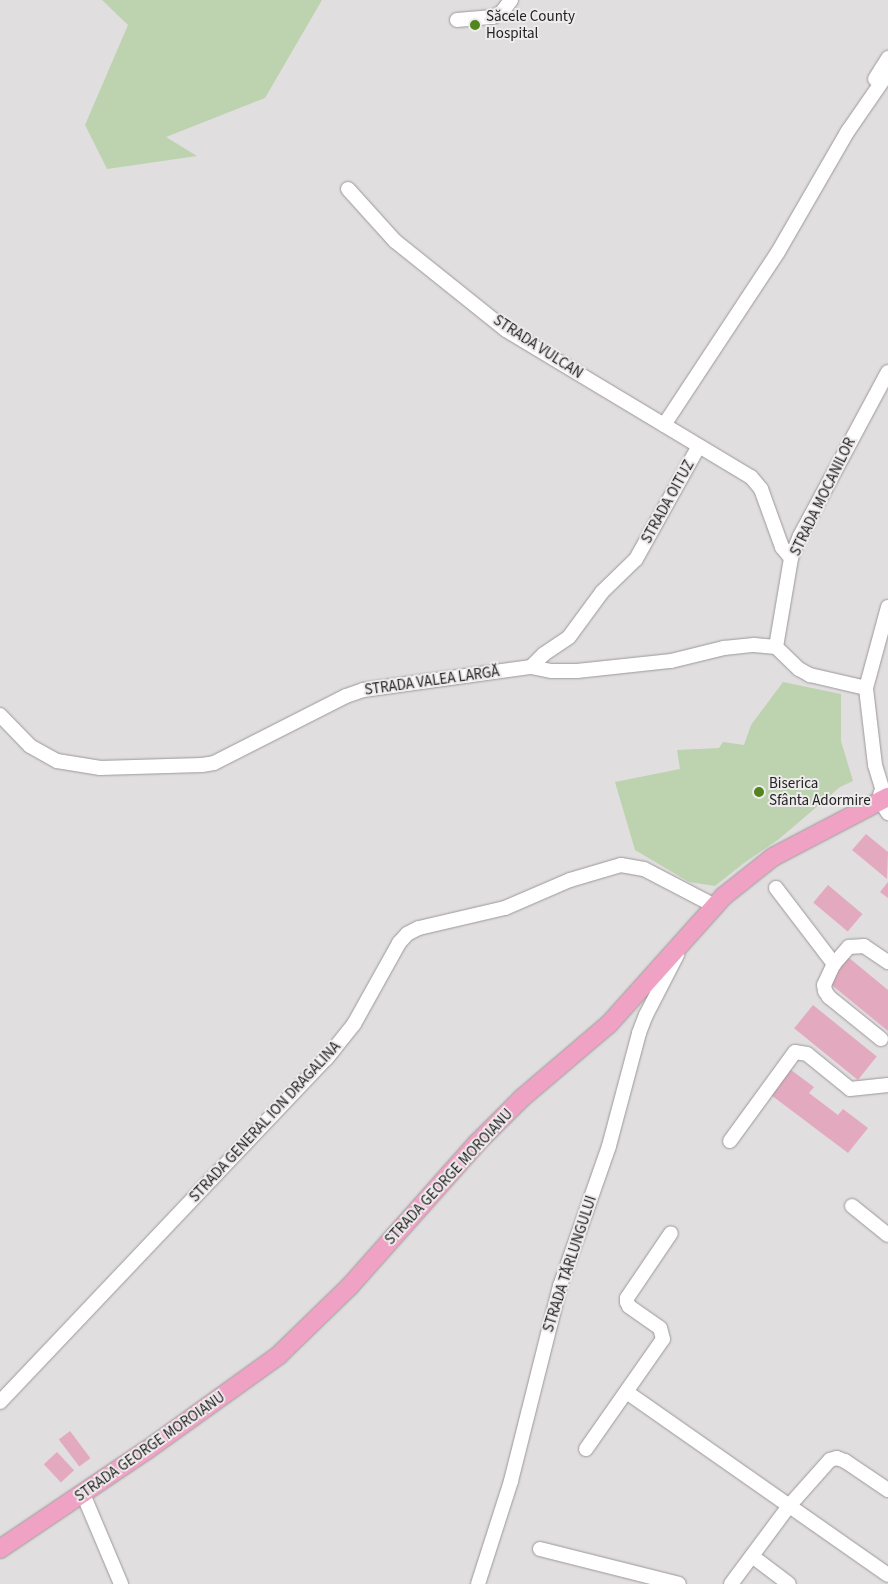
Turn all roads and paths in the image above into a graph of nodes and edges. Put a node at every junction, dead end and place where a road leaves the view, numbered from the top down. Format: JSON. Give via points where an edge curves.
{"nodes":[{"id":1,"x":511,"y":0,"type":"edge"},
{"id":2,"x":457,"y":20,"type":"dead end"},
{"id":3,"x":888,"y":58,"type":"edge"},
{"id":4,"x":888,"y":73,"type":"edge"},
{"id":5,"x":848,"y":131,"type":"junction"},
{"id":6,"x":348,"y":189,"type":"dead end"},
{"id":7,"x":888,"y":372,"type":"edge"},
{"id":8,"x":664,"y":426,"type":"junction"},
{"id":9,"x":699,"y":446,"type":"junction"},
{"id":10,"x":791,"y":558,"type":"junction"},
{"id":11,"x":888,"y":607,"type":"edge"},
{"id":12,"x":776,"y":647,"type":"junction"},
{"id":13,"x":531,"y":667,"type":"junction"},
{"id":14,"x":866,"y":688,"type":"junction"},
{"id":15,"x":0,"y":715,"type":"edge"},
{"id":16,"x":885,"y":798,"type":"edge"},
{"id":17,"x":776,"y":888,"type":"dead end"},
{"id":18,"x":715,"y":906,"type":"junction"},
{"id":19,"x":676,"y":950,"type":"junction"},
{"id":20,"x":888,"y":962,"type":"edge"},
{"id":21,"x":834,"y":964,"type":"junction"},
{"id":22,"x":881,"y":1039,"type":"dead end"},
{"id":23,"x":888,"y":1085,"type":"edge"},
{"id":24,"x":730,"y":1141,"type":"dead end"},
{"id":25,"x":852,"y":1206,"type":"dead end"},
{"id":26,"x":671,"y":1233,"type":"dead end"},
{"id":27,"x":888,"y":1235,"type":"edge"},
{"id":28,"x":628,"y":1393,"type":"junction"},
{"id":29,"x":0,"y":1402,"type":"edge"},
{"id":30,"x":586,"y":1449,"type":"dead end"},
{"id":31,"x":888,"y":1490,"type":"edge"},
{"id":32,"x":83,"y":1494,"type":"junction"},
{"id":33,"x":789,"y":1506,"type":"junction"},
{"id":34,"x":0,"y":1549,"type":"edge"},
{"id":35,"x":540,"y":1549,"type":"dead end"},
{"id":36,"x":752,"y":1556,"type":"junction"},
{"id":37,"x":888,"y":1575,"type":"edge"},
{"id":38,"x":121,"y":1584,"type":"edge"},
{"id":39,"x":478,"y":1584,"type":"edge"},
{"id":40,"x":679,"y":1584,"type":"edge"},
{"id":41,"x":730,"y":1584,"type":"edge"},
{"id":42,"x":789,"y":1584,"type":"edge"}],
"edges":[{"from":1,"to":2,"type":"street","via":[[502,12],[493,17]]},
{"from":3,"to":5,"type":"street","via":[[849,120]]},
{"from":4,"to":5,"type":"street"},
{"from":5,"to":8,"type":"street","via":[[778,252]]},
{"from":6,"to":8,"type":"street","name":"STRADA VULCAN","via":[[395,241],[506,330]]},
{"from":7,"to":10,"type":"street","name":"STRADA MOCANILOR"},
{"from":8,"to":9,"type":"street","name":"STRADA VULCAN"},
{"from":9,"to":10,"type":"street","name":"STRADA OITUZ","via":[[757,482],[782,547]]},
{"from":9,"to":13,"type":"street","name":"STRADA OITUZ","via":[[636,560],[602,592],[569,637]]},
{"from":10,"to":12,"type":"street","name":"STRADA MOCANILOR"},
{"from":11,"to":14,"type":"street"},
{"from":12,"to":13,"type":"street","name":"STRADA VALEA LARGĂ","via":[[724,648],[671,661],[577,672]]},
{"from":12,"to":14,"type":"street","via":[[810,675]]},
{"from":13,"to":15,"type":"street","name":"STRADA VALEA LARGĂ","via":[[353,693],[202,766],[100,768],[57,761],[30,746]]},
{"from":14,"to":16,"type":"street","via":[[876,765]]},
{"from":16,"to":18,"type":"main road","name":"STRADA GEORGE MOROIANU","via":[[773,856],[740,881]]},
{"from":17,"to":21,"type":"street"},
{"from":18,"to":19,"type":"main road","name":"STRADA GEORGE MOROIANU"},
{"from":18,"to":29,"type":"street","name":"STRADA GENERAL ION DRAGALINA","via":[[644,869],[621,865],[570,880],[505,908],[419,928],[408,934],[399,943],[354,1024],[326,1059]]},
{"from":19,"to":32,"type":"main road","name":"STRADA GEORGE MOROIANU","via":[[609,1024],[522,1098],[477,1143],[312,1326],[237,1387]]},
{"from":19,"to":39,"type":"street","name":"STRADA TĂRLUNGULUI","via":[[676,957],[639,1033],[609,1146],[560,1286],[511,1481]]},
{"from":20,"to":21,"type":"street","via":[[870,948],[857,945],[842,953]]},
{"from":21,"to":22,"type":"street","via":[[826,977],[825,991]]},
{"from":23,"to":24,"type":"street","via":[[850,1089],[807,1054],[796,1052]]},
{"from":25,"to":27,"type":"street"},
{"from":26,"to":28,"type":"street","via":[[627,1298],[628,1306],[660,1328],[664,1339]]},
{"from":28,"to":30,"type":"street"},
{"from":28,"to":33,"type":"street"},
{"from":31,"to":33,"type":"street","via":[[837,1458],[830,1460]]},
{"from":32,"to":34,"type":"main road","name":"STRADA GEORGE MOROIANU"},
{"from":32,"to":38,"type":"street"},
{"from":33,"to":36,"type":"street"},
{"from":33,"to":37,"type":"street"},
{"from":35,"to":40,"type":"street"},
{"from":36,"to":41,"type":"street"},
{"from":36,"to":42,"type":"street"}]}
